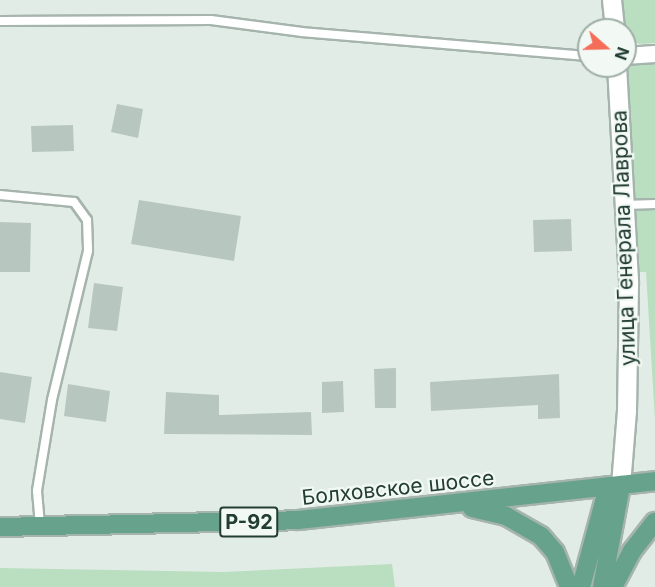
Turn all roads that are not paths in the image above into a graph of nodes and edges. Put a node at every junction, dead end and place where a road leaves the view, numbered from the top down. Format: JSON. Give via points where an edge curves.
{"nodes":[{"id":1,"x":612,"y":0,"type":"edge"},
{"id":2,"x":614,"y":18,"type":"edge"},
{"id":3,"x":0,"y":21,"type":"edge"},
{"id":4,"x":655,"y":54,"type":"edge"},
{"id":5,"x":577,"y":55,"type":"edge"},
{"id":6,"x":637,"y":55,"type":"edge"},
{"id":7,"x":618,"y":78,"type":"edge"},
{"id":8,"x":0,"y":195,"type":"edge"},
{"id":9,"x":655,"y":204,"type":"edge"},
{"id":10,"x":625,"y":206,"type":"junction"},
{"id":11,"x":655,"y":481,"type":"edge"},
{"id":12,"x":614,"y":486,"type":"junction"},
{"id":13,"x":458,"y":505,"type":"junction"},
{"id":14,"x":655,"y":522,"type":"edge"},
{"id":15,"x":40,"y":526,"type":"junction"},
{"id":16,"x":0,"y":527,"type":"edge"},
{"id":17,"x":569,"y":587,"type":"edge"},
{"id":18,"x":580,"y":587,"type":"edge"},
{"id":19,"x":602,"y":587,"type":"edge"},
{"id":20,"x":613,"y":587,"type":"edge"}],
"edges":[{"from":1,"to":2,"type":"street"},
{"from":3,"to":5,"type":"lane","via":[[210,20],[302,32]]},
{"from":4,"to":6,"type":"street"},
{"from":7,"to":10,"type":"street","name":"улица Генерала Лаврова"},
{"from":8,"to":15,"type":"lane","via":[[74,202],[87,220],[88,251],[51,400],[37,491]]},
{"from":9,"to":10,"type":"lane"},
{"from":10,"to":12,"type":"street","name":"улица Генерала Лаврова","via":[[629,284],[627,411]]},
{"from":11,"to":12,"type":"main road","name":"Болховское шоссе","number":"Р-92"},
{"from":12,"to":13,"type":"main road","name":"Болховское шоссе","number":"Р-92"},
{"from":12,"to":18,"type":"main road"},
{"from":12,"to":19,"type":"main road"},
{"from":13,"to":15,"type":"main road","name":"Болховское шоссе","number":"Р-92","via":[[298,520]]},
{"from":13,"to":17,"type":"main road","via":[[525,524],[555,552]]},
{"from":14,"to":20,"type":"main road","via":[[632,551]]},
{"from":15,"to":16,"type":"main road","name":"Болховское шоссе","number":"Р-92"}]}
